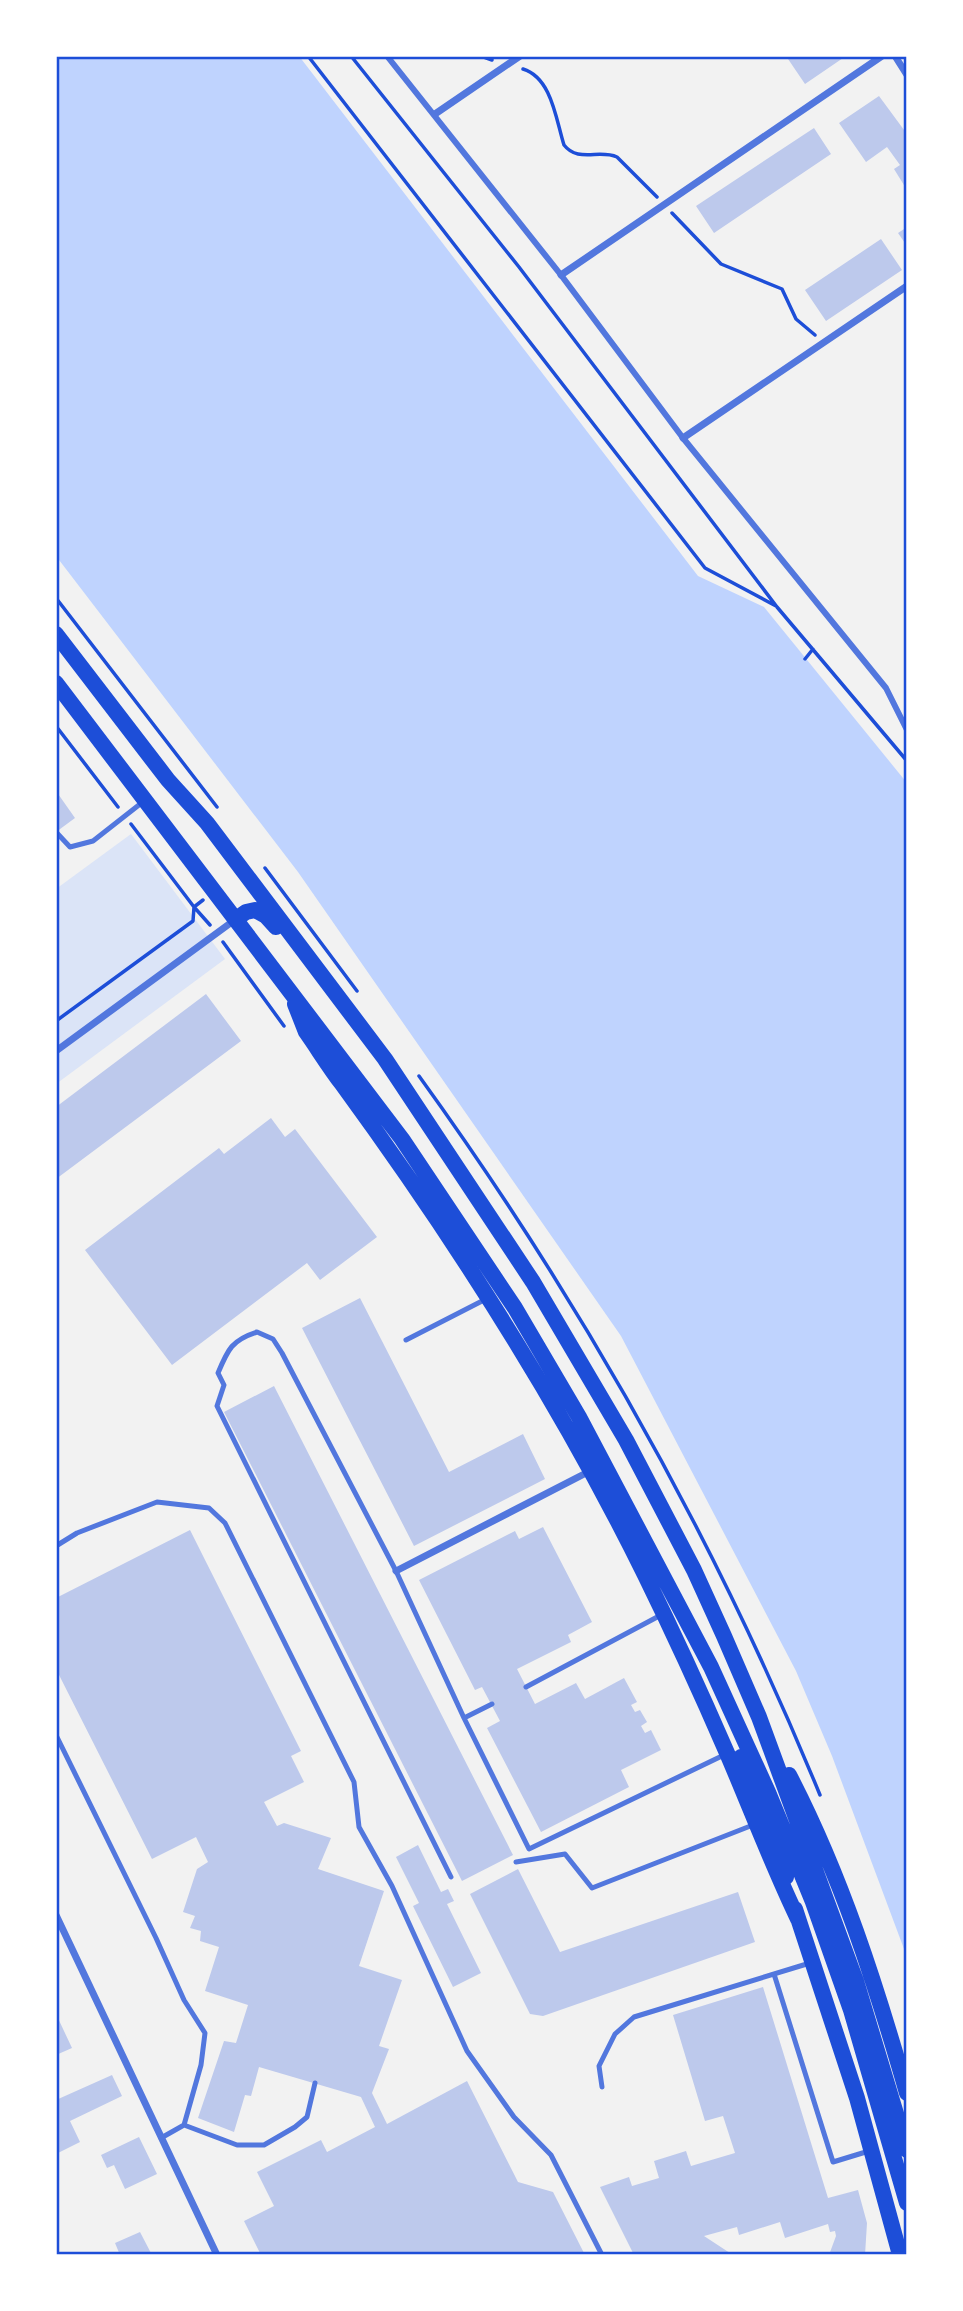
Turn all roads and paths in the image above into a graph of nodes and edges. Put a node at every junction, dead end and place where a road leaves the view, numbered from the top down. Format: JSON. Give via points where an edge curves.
{"nodes":[{"id":1,"x":308,"y":56,"type":"edge"},
{"id":2,"x":351,"y":56,"type":"edge"},
{"id":3,"x":387,"y":56,"type":"edge"},
{"id":4,"x":481,"y":56,"type":"edge"},
{"id":5,"x":520,"y":56,"type":"edge"},
{"id":6,"x":882,"y":56,"type":"edge"},
{"id":7,"x":895,"y":56,"type":"edge"},
{"id":8,"x":508,"y":64,"type":"junction"},
{"id":9,"x":907,"y":75,"type":"edge"},
{"id":10,"x":435,"y":114,"type":"junction"},
{"id":11,"x":665,"y":205,"type":"junction"},
{"id":12,"x":561,"y":275,"type":"junction"},
{"id":13,"x":907,"y":286,"type":"edge"},
{"id":14,"x":823,"y":342,"type":"junction"},
{"id":15,"x":683,"y":438,"type":"junction"},
{"id":16,"x":56,"y":598,"type":"edge"},
{"id":17,"x":777,"y":607,"type":"junction"},
{"id":18,"x":56,"y":634,"type":"edge"},
{"id":19,"x":813,"y":649,"type":"junction"},
{"id":20,"x":805,"y":659,"type":"dead end"},
{"id":21,"x":56,"y":683,"type":"edge"},
{"id":22,"x":56,"y":726,"type":"edge"},
{"id":23,"x":907,"y":730,"type":"edge"},
{"id":24,"x":907,"y":761,"type":"edge"},
{"id":25,"x":145,"y":800,"type":"junction"},
{"id":26,"x":125,"y":816,"type":"junction"},
{"id":27,"x":224,"y":816,"type":"dead end"},
{"id":28,"x":56,"y":832,"type":"edge"},
{"id":29,"x":236,"y":919,"type":"junction"},
{"id":30,"x":234,"y":960,"type":"dead end"},
{"id":31,"x":288,"y":986,"type":"junction"},
{"id":32,"x":56,"y":1021,"type":"edge"},
{"id":33,"x":287,"y":1030,"type":"dead end"},
{"id":34,"x":56,"y":1051,"type":"edge"},
{"id":35,"x":385,"y":1059,"type":"junction"},
{"id":36,"x":489,"y":1297,"type":"junction"},
{"id":37,"x":406,"y":1340,"type":"dead end"},
{"id":38,"x":590,"y":1470,"type":"junction"},
{"id":39,"x":56,"y":1546,"type":"edge"},
{"id":40,"x":396,"y":1571,"type":"junction"},
{"id":41,"x":663,"y":1614,"type":"junction"},
{"id":42,"x":690,"y":1625,"type":"junction"},
{"id":43,"x":526,"y":1687,"type":"dead end"},
{"id":44,"x":492,"y":1704,"type":"dead end"},
{"id":45,"x":758,"y":1717,"type":"junction"},
{"id":46,"x":464,"y":1718,"type":"junction"},
{"id":47,"x":56,"y":1735,"type":"edge"},
{"id":48,"x":727,"y":1754,"type":"junction"},
{"id":49,"x":755,"y":1824,"type":"junction"},
{"id":50,"x":516,"y":1862,"type":"dead end"},
{"id":51,"x":451,"y":1877,"type":"dead end"},
{"id":52,"x":56,"y":1915,"type":"edge"},
{"id":53,"x":798,"y":1919,"type":"junction"},
{"id":54,"x":813,"y":1962,"type":"junction"},
{"id":55,"x":774,"y":1975,"type":"junction"},
{"id":56,"x":315,"y":2084,"type":"dead end"},
{"id":57,"x":602,"y":2087,"type":"dead end"},
{"id":58,"x":907,"y":2093,"type":"edge"},
{"id":59,"x":184,"y":2125,"type":"junction"},
{"id":60,"x":161,"y":2138,"type":"junction"},
{"id":61,"x":872,"y":2150,"type":"junction"},
{"id":62,"x":907,"y":2150,"type":"edge"},
{"id":63,"x":907,"y":2203,"type":"edge"},
{"id":64,"x":217,"y":2255,"type":"edge"},
{"id":65,"x":602,"y":2255,"type":"edge"},
{"id":66,"x":900,"y":2255,"type":"edge"}],
"edges":[{"from":1,"to":17,"type":"path","via":[[705,568]]},
{"from":2,"to":17,"type":"path","via":[[519,267]]},
{"from":3,"to":10,"type":"street"},
{"from":4,"to":8,"type":"path"},
{"from":5,"to":8,"type":"street"},
{"from":6,"to":11,"type":"street"},
{"from":7,"to":9,"type":"street"},
{"from":8,"to":10,"type":"street"},
{"from":8,"to":11,"type":"path","via":[[540,78],[569,152],[617,157]]},
{"from":10,"to":12,"type":"street"},
{"from":11,"to":12,"type":"street"},
{"from":11,"to":14,"type":"path","via":[[721,264],[782,289],[796,319]]},
{"from":12,"to":15,"type":"street"},
{"from":13,"to":14,"type":"street"},
{"from":14,"to":15,"type":"street"},
{"from":15,"to":23,"type":"street","via":[[887,688]]},
{"from":16,"to":27,"type":"path"},
{"from":17,"to":19,"type":"path"},
{"from":18,"to":35,"type":"main road","via":[[168,780],[207,823]]},
{"from":19,"to":20,"type":"path"},
{"from":19,"to":24,"type":"path"},
{"from":21,"to":25,"type":"main road"},
{"from":22,"to":26,"type":"path"},
{"from":25,"to":26,"type":"lane"},
{"from":25,"to":29,"type":"main road"},
{"from":26,"to":28,"type":"lane","via":[[93,841],[70,847]]},
{"from":26,"to":32,"type":"path","via":[[194,906],[193,921]]},
{"from":29,"to":31,"type":"main road"},
{"from":29,"to":34,"type":"street"},
{"from":29,"to":35,"type":"main road","via":[[255,910],[266,916]]},
{"from":30,"to":33,"type":"path"},
{"from":31,"to":36,"type":"main road","via":[[306,1032]]},
{"from":31,"to":42,"type":"main road","via":[[402,1139],[515,1308]]},
{"from":35,"to":45,"type":"main road","via":[[527,1272],[609,1410],[694,1570]]},
{"from":36,"to":37,"type":"lane"},
{"from":36,"to":38,"type":"main road"},
{"from":38,"to":40,"type":"street"},
{"from":38,"to":41,"type":"main road"},
{"from":39,"to":65,"type":"lane","via":[[77,1533],[157,1502],[209,1508],[225,1523],[354,1782],[359,1826],[392,1886],[467,2051],[514,2118],[551,2155]]},
{"from":40,"to":46,"type":"lane"},
{"from":40,"to":51,"type":"lane","via":[[273,1339],[257,1332],[242,1337],[228,1349],[218,1373],[223,1385],[217,1406]]},
{"from":41,"to":43,"type":"lane"},
{"from":41,"to":48,"type":"main road"},
{"from":42,"to":53,"type":"main road","via":[[703,1671],[780,1856]]},
{"from":42,"to":63,"type":"main road","via":[[768,1792],[813,1902],[851,2010]]},
{"from":44,"to":46,"type":"lane"},
{"from":45,"to":58,"type":"main road","via":[[827,1858]]},
{"from":45,"to":62,"type":"main road","via":[[856,1981]]},
{"from":46,"to":48,"type":"lane","via":[[529,1849]]},
{"from":47,"to":59,"type":"lane","via":[[184,2000],[205,2033]]},
{"from":48,"to":49,"type":"main road"},
{"from":49,"to":50,"type":"lane","via":[[592,1888],[565,1854]]},
{"from":49,"to":53,"type":"main road"},
{"from":52,"to":60,"type":"street"},
{"from":53,"to":54,"type":"main road"},
{"from":54,"to":55,"type":"lane"},
{"from":54,"to":61,"type":"main road"},
{"from":55,"to":57,"type":"lane","via":[[634,2017],[615,2034],[599,2066]]},
{"from":55,"to":61,"type":"lane","via":[[833,2162]]},
{"from":56,"to":59,"type":"lane","via":[[307,2117],[264,2145],[237,2145]]},
{"from":59,"to":60,"type":"lane"},
{"from":60,"to":64,"type":"street"},
{"from":61,"to":66,"type":"main road"}]}
